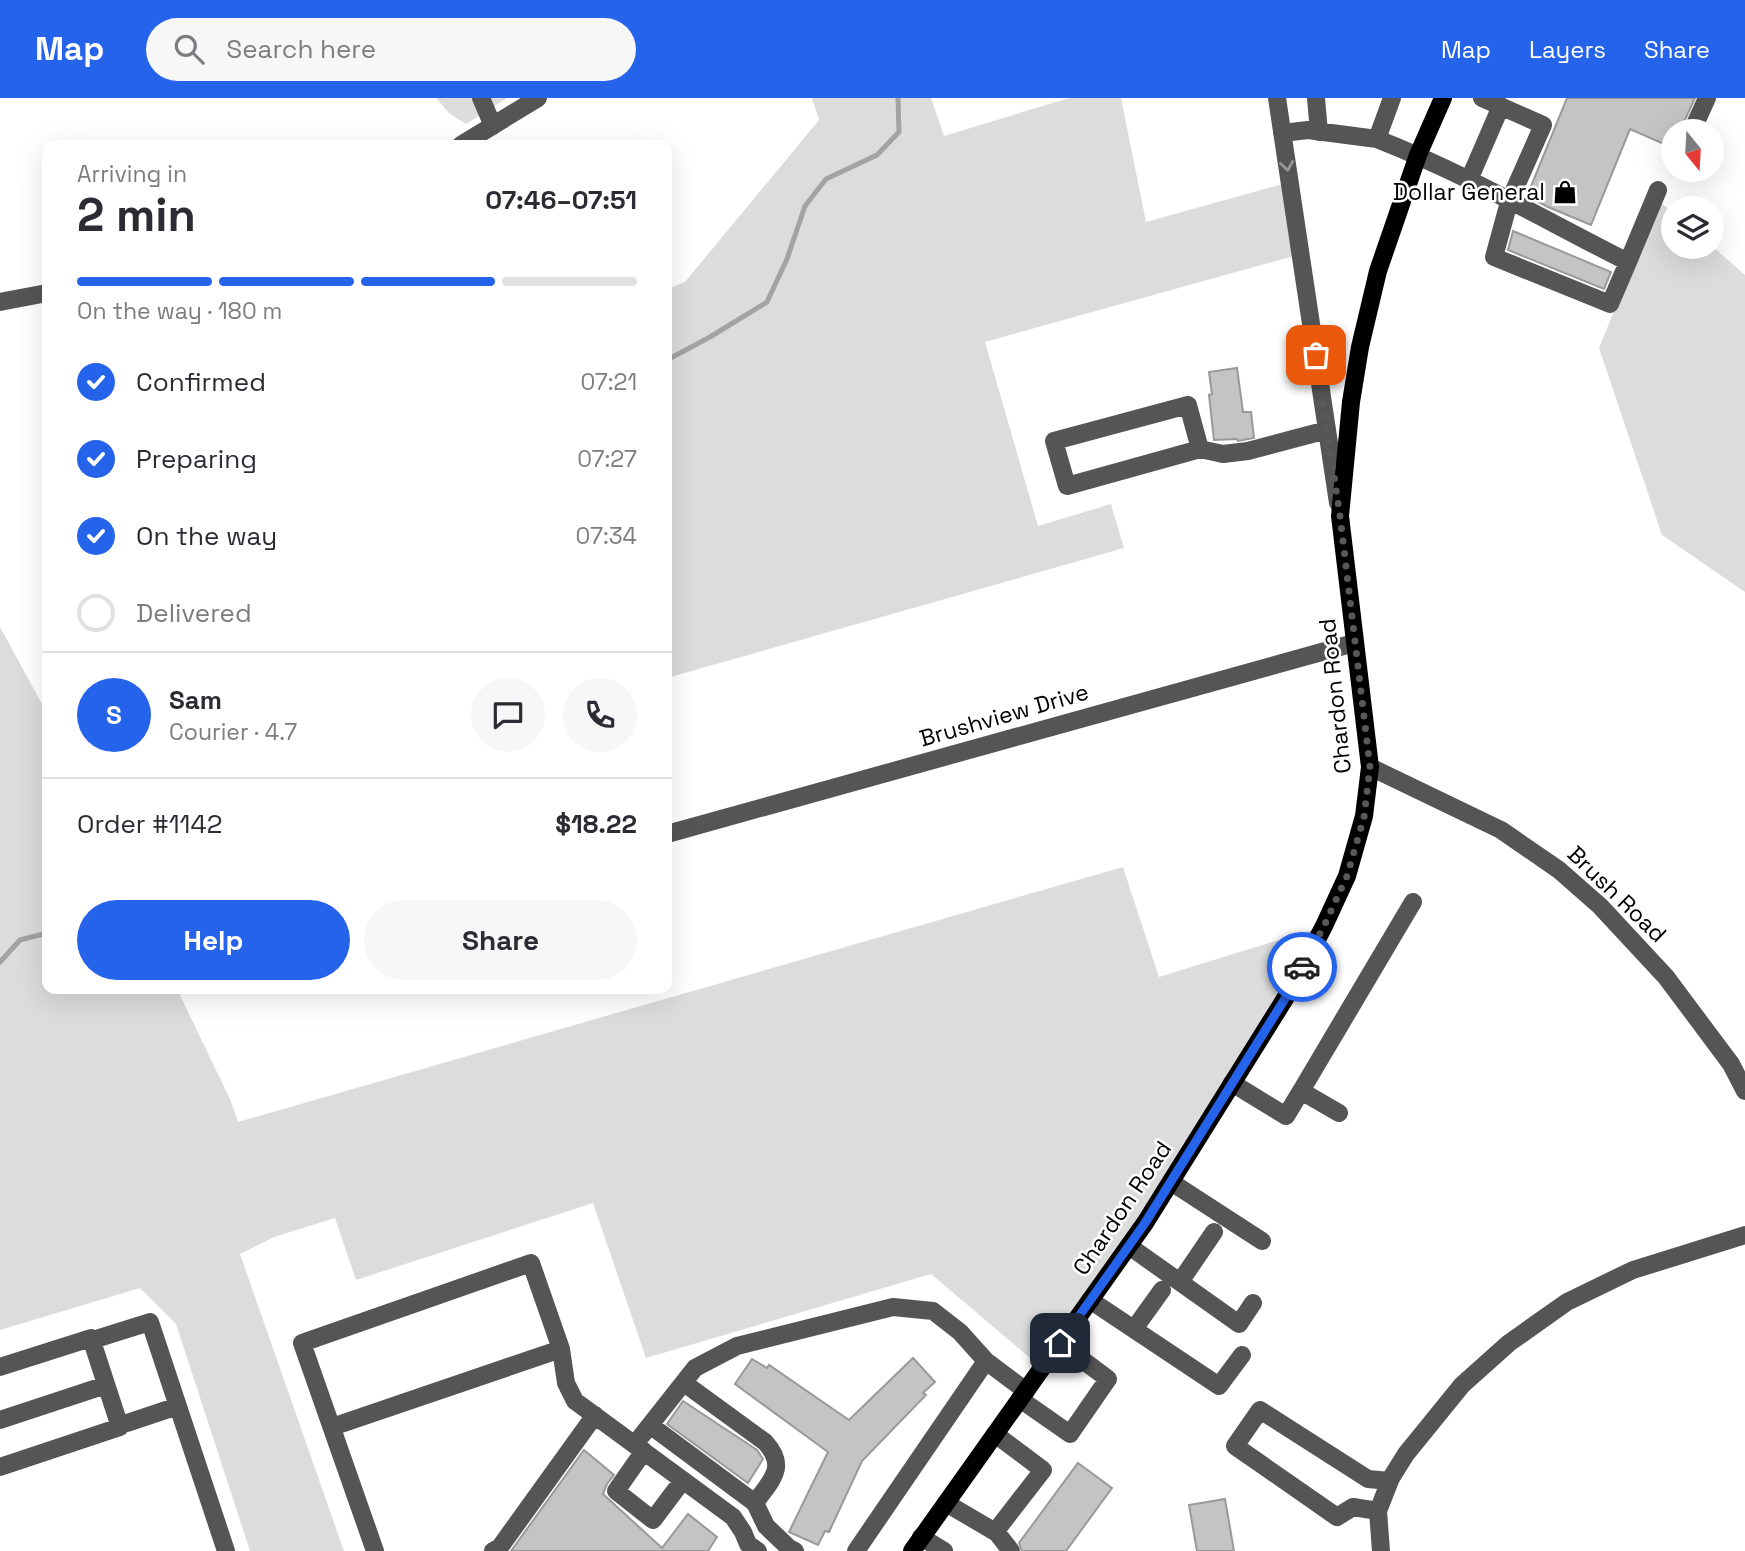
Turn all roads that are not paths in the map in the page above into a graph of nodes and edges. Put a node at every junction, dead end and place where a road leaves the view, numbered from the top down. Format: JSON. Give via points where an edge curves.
{"nodes":[{"id":1,"x":481,"y":98,"type":"edge"},
{"id":2,"x":538,"y":98,"type":"edge"},
{"id":3,"x":1277,"y":98,"type":"edge"},
{"id":4,"x":1317,"y":98,"type":"edge"},
{"id":5,"x":1392,"y":98,"type":"edge"},
{"id":6,"x":1443,"y":98,"type":"edge"},
{"id":7,"x":1482,"y":98,"type":"edge"},
{"id":8,"x":1707,"y":98,"type":"edge"},
{"id":9,"x":1501,"y":106,"type":"junction"},
{"id":10,"x":1697,"y":119,"type":"edge"},
{"id":11,"x":493,"y":126,"type":"junction"},
{"id":12,"x":1319,"y":131,"type":"junction"},
{"id":13,"x":1282,"y":132,"type":"junction"},
{"id":14,"x":1377,"y":139,"type":"junction"},
{"id":15,"x":469,"y":140,"type":"edge"},
{"id":16,"x":1418,"y":155,"type":"junction"},
{"id":17,"x":1469,"y":180,"type":"junction"},
{"id":18,"x":1658,"y":190,"type":"dead end"},
{"id":19,"x":1510,"y":202,"type":"junction"},
{"id":20,"x":1628,"y":262,"type":"junction"},
{"id":21,"x":42,"y":294,"type":"edge"},
{"id":22,"x":0,"y":302,"type":"edge"},
{"id":23,"x":1327,"y":430,"type":"junction"},
{"id":24,"x":1200,"y":449,"type":"junction"},
{"id":25,"x":1340,"y":516,"type":"junction"},
{"id":26,"x":1354,"y":643,"type":"junction"},
{"id":27,"x":1370,"y":767,"type":"junction"},
{"id":28,"x":672,"y":833,"type":"edge"},
{"id":29,"x":1413,"y":902,"type":"dead end"},
{"id":30,"x":1232,"y":1083,"type":"junction"},
{"id":31,"x":1301,"y":1091,"type":"junction"},
{"id":32,"x":1745,"y":1091,"type":"edge"},
{"id":33,"x":1339,"y":1113,"type":"dead end"},
{"id":34,"x":1171,"y":1182,"type":"junction"},
{"id":35,"x":1213,"y":1232,"type":"dead end"},
{"id":36,"x":1745,"y":1235,"type":"edge"},
{"id":37,"x":1262,"y":1241,"type":"dead end"},
{"id":38,"x":1129,"y":1246,"type":"junction"},
{"id":39,"x":1180,"y":1282,"type":"junction"},
{"id":40,"x":1163,"y":1290,"type":"dead end"},
{"id":41,"x":1090,"y":1300,"type":"junction"},
{"id":42,"x":1253,"y":1303,"type":"dead end"},
{"id":43,"x":1134,"y":1329,"type":"junction"},
{"id":44,"x":99,"y":1338,"type":"dead end"},
{"id":45,"x":1060,"y":1343,"type":"junction"},
{"id":46,"x":561,"y":1349,"type":"junction"},
{"id":47,"x":1242,"y":1355,"type":"dead end"},
{"id":48,"x":986,"y":1361,"type":"junction"},
{"id":49,"x":0,"y":1367,"type":"edge"},
{"id":50,"x":684,"y":1383,"type":"junction"},
{"id":51,"x":106,"y":1385,"type":"junction"},
{"id":52,"x":1023,"y":1395,"type":"junction"},
{"id":53,"x":178,"y":1406,"type":"junction"},
{"id":54,"x":595,"y":1415,"type":"junction"},
{"id":55,"x":0,"y":1420,"type":"edge"},
{"id":56,"x":127,"y":1423,"type":"dead end"},
{"id":57,"x":650,"y":1425,"type":"junction"},
{"id":58,"x":332,"y":1427,"type":"junction"},
{"id":59,"x":995,"y":1434,"type":"junction"},
{"id":60,"x":639,"y":1448,"type":"junction"},
{"id":61,"x":0,"y":1467,"type":"edge"},
{"id":62,"x":683,"y":1480,"type":"junction"},
{"id":63,"x":1390,"y":1481,"type":"junction"},
{"id":64,"x":755,"y":1503,"type":"junction"},
{"id":65,"x":946,"y":1503,"type":"junction"},
{"id":66,"x":1378,"y":1511,"type":"junction"},
{"id":67,"x":995,"y":1532,"type":"junction"},
{"id":68,"x":916,"y":1544,"type":"edge"},
{"id":69,"x":226,"y":1551,"type":"edge"},
{"id":70,"x":375,"y":1551,"type":"edge"},
{"id":71,"x":493,"y":1551,"type":"edge"},
{"id":72,"x":758,"y":1551,"type":"edge"},
{"id":73,"x":795,"y":1551,"type":"edge"},
{"id":74,"x":856,"y":1551,"type":"edge"},
{"id":75,"x":944,"y":1551,"type":"edge"},
{"id":76,"x":1011,"y":1551,"type":"edge"},
{"id":77,"x":1381,"y":1551,"type":"edge"}],
"edges":[{"from":1,"to":11,"type":"street"},
{"from":2,"to":11,"type":"street"},
{"from":3,"to":13,"type":"street"},
{"from":4,"to":12,"type":"street"},
{"from":5,"to":14,"type":"street"},
{"from":6,"to":16,"type":"main road","name":"Chardon Road"},
{"from":7,"to":9,"type":"street"},
{"from":8,"to":10,"type":"street"},
{"from":9,"to":17,"type":"street"},
{"from":9,"to":19,"type":"street","via":[[1543,125]]},
{"from":11,"to":15,"type":"street"},
{"from":12,"to":13,"type":"street"},
{"from":12,"to":14,"type":"street"},
{"from":13,"to":23,"type":"street","one_way":true},
{"from":14,"to":16,"type":"street"},
{"from":16,"to":17,"type":"street"},
{"from":16,"to":25,"type":"main road","name":"Chardon Road","via":[[1378,271],[1360,347]]},
{"from":17,"to":19,"type":"street"},
{"from":18,"to":20,"type":"street"},
{"from":19,"to":20,"type":"street"},
{"from":19,"to":20,"type":"street","via":[[1494,257],[1610,304]]},
{"from":21,"to":22,"type":"street"},
{"from":23,"to":24,"type":"street","via":[[1248,451],[1223,454]]},
{"from":23,"to":25,"type":"street"},
{"from":24,"to":24,"type":"street","via":[[1188,405],[1054,442],[1067,486]]},
{"from":25,"to":26,"type":"main road","name":"Chardon Road"},
{"from":26,"to":27,"type":"main road","name":"Chardon Road"},
{"from":26,"to":28,"type":"street","name":"Brushview Drive"},
{"from":27,"to":30,"type":"main road","name":"Chardon Road","via":[[1364,817],[1347,876],[1291,989]]},
{"from":27,"to":32,"type":"street","name":"Brush Road","via":[[1501,830],[1601,906],[1666,977],[1731,1064]]},
{"from":29,"to":31,"type":"street"},
{"from":30,"to":31,"type":"street","via":[[1286,1116]]},
{"from":30,"to":34,"type":"main road","name":"Chardon Road"},
{"from":31,"to":33,"type":"street"},
{"from":34,"to":37,"type":"street"},
{"from":34,"to":38,"type":"main road","name":"Chardon Road"},
{"from":35,"to":39,"type":"street"},
{"from":36,"to":63,"type":"street","via":[[1633,1270],[1567,1302],[1509,1343],[1462,1385]]},
{"from":38,"to":39,"type":"street"},
{"from":38,"to":41,"type":"main road","name":"Chardon Road"},
{"from":39,"to":42,"type":"street","via":[[1239,1324]]},
{"from":40,"to":43,"type":"street"},
{"from":41,"to":43,"type":"street"},
{"from":41,"to":45,"type":"main road","name":"Chardon Road"},
{"from":43,"to":47,"type":"street","via":[[1219,1386]]},
{"from":44,"to":53,"type":"street","via":[[150,1322]]},
{"from":45,"to":52,"type":"main road","name":"Chardon Road"},
{"from":45,"to":52,"type":"street","via":[[1108,1379],[1070,1434]]},
{"from":46,"to":54,"type":"street","via":[[566,1382],[575,1401]]},
{"from":46,"to":58,"type":"street"},
{"from":46,"to":58,"type":"street","via":[[531,1263],[302,1343]]},
{"from":48,"to":50,"type":"street","via":[[933,1311],[893,1307],[737,1346],[695,1368]]},
{"from":48,"to":52,"type":"street"},
{"from":48,"to":74,"type":"street"},
{"from":49,"to":51,"type":"street","via":[[91,1338]]},
{"from":50,"to":57,"type":"street"},
{"from":50,"to":64,"type":"street","via":[[774,1452],[774,1477]]},
{"from":51,"to":55,"type":"street"},
{"from":51,"to":61,"type":"street","via":[[120,1427]]},
{"from":52,"to":59,"type":"main road","name":"Chardon Road"},
{"from":53,"to":56,"type":"street"},
{"from":53,"to":69,"type":"street"},
{"from":54,"to":60,"type":"street"},
{"from":54,"to":71,"type":"street"},
{"from":57,"to":60,"type":"street"},
{"from":57,"to":64,"type":"street"},
{"from":58,"to":70,"type":"street"},
{"from":59,"to":65,"type":"main road","name":"Chardon Road"},
{"from":59,"to":67,"type":"street","via":[[1043,1470]]},
{"from":60,"to":62,"type":"street"},
{"from":60,"to":62,"type":"street","via":[[616,1491],[653,1520]]},
{"from":62,"to":72,"type":"street","via":[[733,1517],[748,1544]]},
{"from":63,"to":66,"type":"street"},
{"from":63,"to":66,"type":"street","via":[[1368,1479],[1260,1410],[1235,1446],[1337,1517],[1353,1507]]},
{"from":64,"to":73,"type":"street","via":[[766,1525]]},
{"from":65,"to":67,"type":"street"},
{"from":65,"to":68,"type":"main road","name":"Chardon Road"},
{"from":66,"to":77,"type":"street"},
{"from":67,"to":76,"type":"street"},
{"from":68,"to":75,"type":"street"}]}
